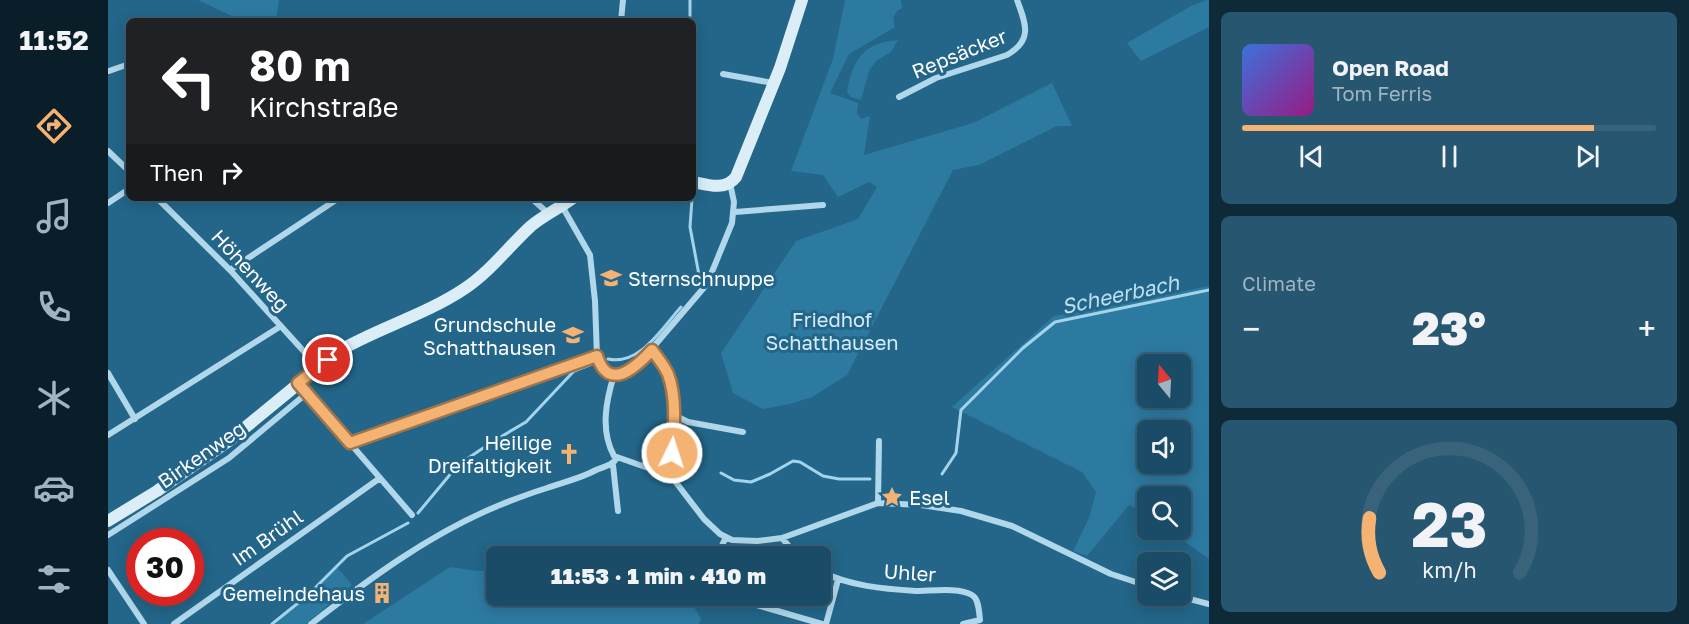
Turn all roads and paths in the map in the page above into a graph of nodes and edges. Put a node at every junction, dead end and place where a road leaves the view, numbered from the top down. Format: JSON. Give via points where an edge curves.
{"nodes":[{"id":1,"x":623,"y":0,"type":"edge"},
{"id":2,"x":802,"y":0,"type":"edge"},
{"id":3,"x":1017,"y":0,"type":"edge"},
{"id":4,"x":621,"y":18,"type":"edge"},
{"id":5,"x":126,"y":65,"type":"edge"},
{"id":6,"x":108,"y":70,"type":"edge"},
{"id":7,"x":723,"y":74,"type":"dead end"},
{"id":8,"x":773,"y":83,"type":"junction"},
{"id":9,"x":899,"y":98,"type":"dead end"},
{"id":10,"x":108,"y":151,"type":"edge"},
{"id":11,"x":126,"y":168,"type":"edge"},
{"id":12,"x":696,"y":182,"type":"edge"},
{"id":13,"x":730,"y":183,"type":"junction"},
{"id":14,"x":126,"y":191,"type":"edge"},
{"id":15,"x":160,"y":201,"type":"edge"},
{"id":16,"x":334,"y":201,"type":"edge"},
{"id":17,"x":535,"y":201,"type":"edge"},
{"id":18,"x":569,"y":201,"type":"edge"},
{"id":19,"x":108,"y":203,"type":"edge"},
{"id":20,"x":823,"y":205,"type":"dead end"},
{"id":21,"x":562,"y":206,"type":"junction"},
{"id":22,"x":735,"y":212,"type":"junction"},
{"id":23,"x":550,"y":214,"type":"junction"},
{"id":24,"x":230,"y":270,"type":"junction"},
{"id":25,"x":281,"y":326,"type":"junction"},
{"id":26,"x":652,"y":350,"type":"junction"},
{"id":27,"x":597,"y":356,"type":"junction"},
{"id":28,"x":318,"y":367,"type":"junction"},
{"id":29,"x":108,"y":373,"type":"edge"},
{"id":30,"x":614,"y":375,"type":"junction"},
{"id":31,"x":298,"y":383,"type":"junction"},
{"id":32,"x":307,"y":393,"type":"junction"},
{"id":33,"x":674,"y":415,"type":"junction"},
{"id":34,"x":135,"y":419,"type":"junction"},
{"id":35,"x":744,"y":432,"type":"dead end"},
{"id":36,"x":108,"y":435,"type":"edge"},
{"id":37,"x":879,"y":441,"type":"dead end"},
{"id":38,"x":350,"y":443,"type":"junction"},
{"id":39,"x":617,"y":458,"type":"junction"},
{"id":40,"x":613,"y":465,"type":"junction"},
{"id":41,"x":671,"y":476,"type":"junction"},
{"id":42,"x":380,"y":478,"type":"junction"},
{"id":43,"x":878,"y":502,"type":"junction"},
{"id":44,"x":618,"y":511,"type":"dead end"},
{"id":45,"x":412,"y":515,"type":"dead end"},
{"id":46,"x":108,"y":521,"type":"edge"},
{"id":47,"x":108,"y":535,"type":"edge"},
{"id":48,"x":726,"y":537,"type":"junction"},
{"id":49,"x":782,"y":538,"type":"junction"},
{"id":50,"x":722,"y":546,"type":"edge"},
{"id":51,"x":789,"y":546,"type":"edge"},
{"id":52,"x":108,"y":570,"type":"edge"},
{"id":53,"x":831,"y":576,"type":"edge"},
{"id":54,"x":838,"y":580,"type":"junction"},
{"id":55,"x":1137,"y":582,"type":"edge"},
{"id":56,"x":1191,"y":599,"type":"edge"},
{"id":57,"x":1209,"y":604,"type":"edge"},
{"id":58,"x":761,"y":606,"type":"edge"},
{"id":59,"x":144,"y":624,"type":"edge"},
{"id":60,"x":174,"y":624,"type":"edge"},
{"id":61,"x":311,"y":624,"type":"edge"},
{"id":62,"x":824,"y":624,"type":"edge"},
{"id":63,"x":963,"y":624,"type":"edge"}],
"edges":[{"from":1,"to":4,"type":"street"},
{"from":2,"to":8,"type":"main road"},
{"from":3,"to":9,"type":"street","name":"Repsäcker","via":[[1026,31],[1018,49],[936,78]]},
{"from":5,"to":6,"type":"street"},
{"from":7,"to":8,"type":"street"},
{"from":8,"to":13,"type":"main road","via":[[743,163]]},
{"from":10,"to":11,"type":"street"},
{"from":12,"to":13,"type":"main road","via":[[718,186]]},
{"from":13,"to":22,"type":"street"},
{"from":14,"to":19,"type":"street"},
{"from":15,"to":24,"type":"street","name":"Höhenweg"},
{"from":16,"to":24,"type":"street"},
{"from":17,"to":23,"type":"street"},
{"from":18,"to":21,"type":"main road"},
{"from":20,"to":22,"type":"street"},
{"from":21,"to":23,"type":"main road"},
{"from":21,"to":27,"type":"street","via":[[590,255]]},
{"from":22,"to":26,"type":"street","via":[[707,284]]},
{"from":23,"to":28,"type":"main road","via":[[465,288],[353,343]]},
{"from":24,"to":25,"type":"street","name":"Höhenweg"},
{"from":25,"to":28,"type":"street","name":"Höhenweg"},
{"from":25,"to":34,"type":"street"},
{"from":26,"to":30,"type":"street","via":[[632,370]]},
{"from":26,"to":33,"type":"street","via":[[668,374]]},
{"from":27,"to":30,"type":"street","via":[[603,368]]},
{"from":27,"to":38,"type":"street"},
{"from":28,"to":31,"type":"main road"},
{"from":29,"to":34,"type":"street"},
{"from":30,"to":39,"type":"street","via":[[605,418],[610,448]]},
{"from":31,"to":32,"type":"street"},
{"from":31,"to":46,"type":"main road","via":[[230,440]]},
{"from":32,"to":38,"type":"street"},
{"from":32,"to":47,"type":"street","name":"Birkenweg","via":[[228,458]]},
{"from":33,"to":35,"type":"street","via":[[688,422]]},
{"from":33,"to":41,"type":"street"},
{"from":34,"to":36,"type":"street"},
{"from":37,"to":43,"type":"street"},
{"from":38,"to":42,"type":"street"},
{"from":39,"to":40,"type":"street"},
{"from":39,"to":41,"type":"street"},
{"from":40,"to":44,"type":"street"},
{"from":40,"to":61,"type":"street","via":[[498,506],[433,538]]},
{"from":41,"to":48,"type":"street","via":[[704,519]]},
{"from":42,"to":45,"type":"street"},
{"from":42,"to":60,"type":"street","name":"Im Brühl"},
{"from":43,"to":49,"type":"street"},
{"from":43,"to":55,"type":"street","via":[[961,512],[1012,526],[1111,574]]},
{"from":48,"to":49,"type":"street","via":[[741,542]]},
{"from":48,"to":50,"type":"street"},
{"from":49,"to":51,"type":"street"},
{"from":52,"to":59,"type":"street"},
{"from":53,"to":54,"type":"street","name":"Uhler"},
{"from":54,"to":62,"type":"street"},
{"from":54,"to":63,"type":"street","name":"Uhler","via":[[970,594],[976,600],[980,620]]},
{"from":56,"to":57,"type":"street"},
{"from":58,"to":62,"type":"street"}]}
